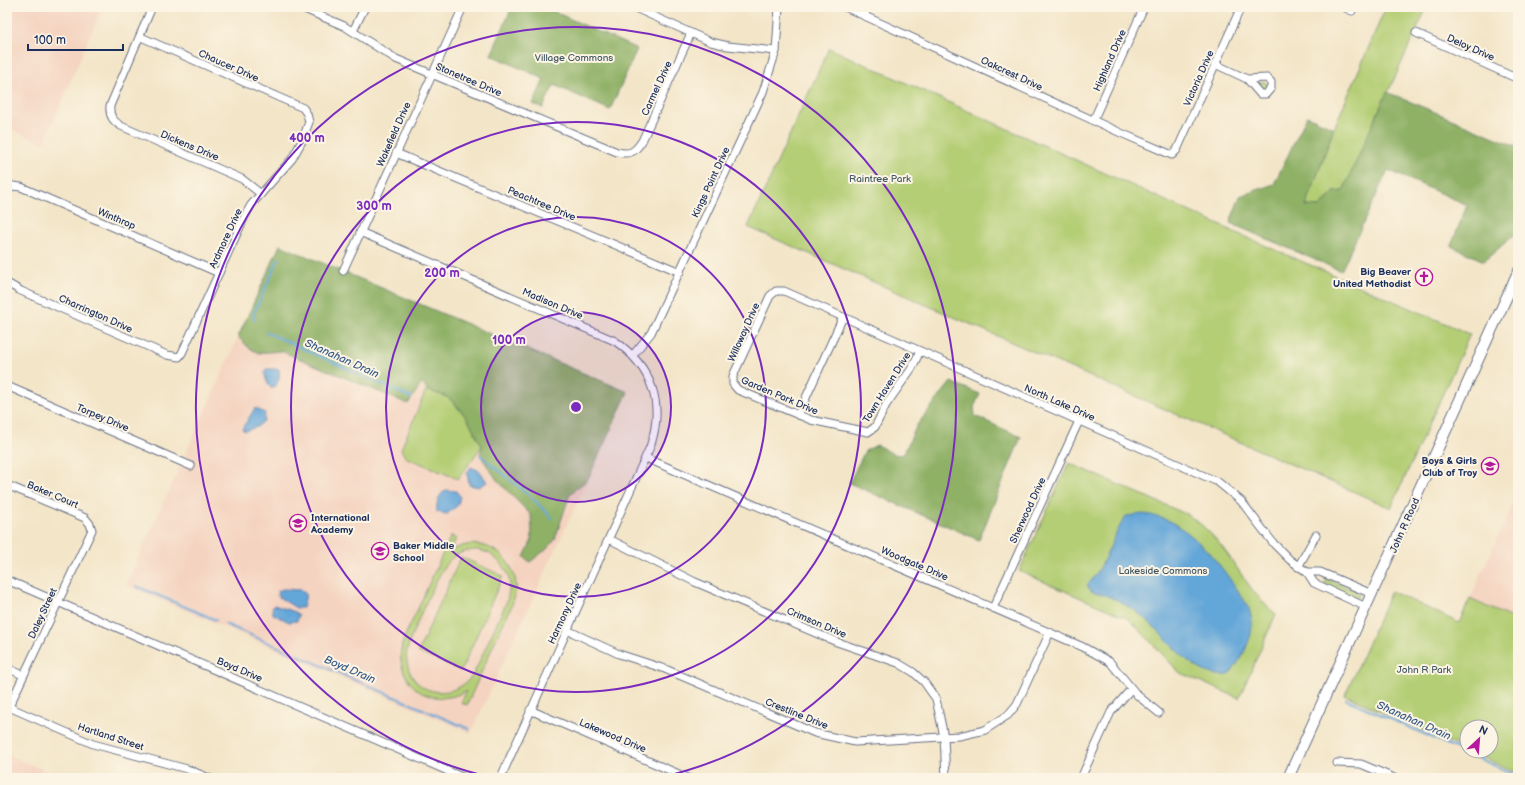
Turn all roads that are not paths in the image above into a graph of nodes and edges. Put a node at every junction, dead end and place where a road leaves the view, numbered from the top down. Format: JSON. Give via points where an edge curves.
{"nodes":[{"id":1,"x":152,"y":7,"type":"edge"},
{"id":2,"x":300,"y":7,"type":"edge"},
{"id":3,"x":365,"y":7,"type":"edge"},
{"id":4,"x":463,"y":7,"type":"edge"},
{"id":5,"x":633,"y":7,"type":"edge"},
{"id":6,"x":779,"y":7,"type":"edge"},
{"id":7,"x":845,"y":7,"type":"edge"},
{"id":8,"x":868,"y":7,"type":"edge"},
{"id":9,"x":1144,"y":7,"type":"edge"},
{"id":10,"x":1241,"y":7,"type":"edge"},
{"id":11,"x":1343,"y":7,"type":"edge"},
{"id":12,"x":1352,"y":11,"type":"dead end"},
{"id":13,"x":864,"y":16,"type":"junction"},
{"id":14,"x":353,"y":31,"type":"junction"},
{"id":15,"x":691,"y":33,"type":"junction"},
{"id":16,"x":1416,"y":33,"type":"dead end"},
{"id":17,"x":141,"y":37,"type":"junction"},
{"id":18,"x":776,"y":52,"type":"junction"},
{"id":19,"x":1215,"y":64,"type":"junction"},
{"id":20,"x":432,"y":74,"type":"junction"},
{"id":21,"x":1247,"y":79,"type":"dead end"},
{"id":22,"x":1518,"y":79,"type":"edge"},
{"id":23,"x":307,"y":114,"type":"joint"},
{"id":24,"x":1093,"y":121,"type":"junction"},
{"id":25,"x":636,"y":150,"type":"joint"},
{"id":26,"x":396,"y":153,"type":"junction"},
{"id":27,"x":1172,"y":155,"type":"joint"},
{"id":28,"x":7,"y":190,"type":"edge"},
{"id":29,"x":261,"y":194,"type":"junction"},
{"id":30,"x":360,"y":232,"type":"junction"},
{"id":31,"x":342,"y":270,"type":"dead end"},
{"id":32,"x":680,"y":272,"type":"junction"},
{"id":33,"x":1518,"y":272,"type":"edge"},
{"id":34,"x":219,"y":273,"type":"junction"},
{"id":35,"x":7,"y":283,"type":"edge"},
{"id":36,"x":776,"y":291,"type":"joint"},
{"id":37,"x":843,"y":317,"type":"junction"},
{"id":38,"x":920,"y":351,"type":"junction"},
{"id":39,"x":634,"y":355,"type":"junction"},
{"id":40,"x":179,"y":357,"type":"joint"},
{"id":41,"x":733,"y":384,"type":"joint"},
{"id":42,"x":7,"y":386,"type":"edge"},
{"id":43,"x":798,"y":415,"type":"junction"},
{"id":44,"x":1079,"y":421,"type":"junction"},
{"id":45,"x":868,"y":432,"type":"joint"},
{"id":46,"x":646,"y":458,"type":"junction"},
{"id":47,"x":191,"y":466,"type":"dead end"},
{"id":48,"x":7,"y":485,"type":"edge"},
{"id":49,"x":90,"y":524,"type":"joint"},
{"id":50,"x":1316,"y":535,"type":"dead end"},
{"id":51,"x":609,"y":539,"type":"junction"},
{"id":52,"x":1298,"y":567,"type":"junction"},
{"id":53,"x":1307,"y":572,"type":"junction"},
{"id":54,"x":7,"y":580,"type":"edge"},
{"id":55,"x":1372,"y":594,"type":"junction"},
{"id":56,"x":58,"y":603,"type":"junction"},
{"id":57,"x":1366,"y":607,"type":"junction"},
{"id":58,"x":993,"y":608,"type":"junction"},
{"id":59,"x":567,"y":630,"type":"junction"},
{"id":60,"x":1050,"y":632,"type":"junction"},
{"id":61,"x":7,"y":668,"type":"edge"},
{"id":62,"x":23,"y":676,"type":"junction"},
{"id":63,"x":1132,"y":689,"type":"junction"},
{"id":64,"x":8,"y":709,"type":"edge"},
{"id":65,"x":530,"y":710,"type":"junction"},
{"id":66,"x":1160,"y":712,"type":"dead end"},
{"id":67,"x":944,"y":737,"type":"junction"},
{"id":68,"x":1337,"y":763,"type":"dead end"},
{"id":69,"x":209,"y":778,"type":"edge"},
{"id":70,"x":464,"y":778,"type":"edge"},
{"id":71,"x":499,"y":778,"type":"edge"},
{"id":72,"x":688,"y":778,"type":"edge"},
{"id":73,"x":946,"y":778,"type":"edge"},
{"id":74,"x":1082,"y":778,"type":"edge"},
{"id":75,"x":1288,"y":778,"type":"edge"},
{"id":76,"x":1394,"y":778,"type":"edge"}],
"edges":[{"from":1,"to":17,"type":"street"},
{"from":2,"to":14,"type":"street","name":"Stonetree Drive"},
{"from":3,"to":14,"type":"street"},
{"from":4,"to":20,"type":"street","name":"Wakefield Drive"},
{"from":5,"to":15,"type":"street"},
{"from":6,"to":18,"type":"street","name":"Kings Point Drive"},
{"from":7,"to":13,"type":"street","name":"Oakcrest Drive"},
{"from":8,"to":13,"type":"street"},
{"from":9,"to":24,"type":"street","name":"Highland Drive"},
{"from":10,"to":19,"type":"street","name":"Victoria Drive"},
{"from":11,"to":12,"type":"street"},
{"from":13,"to":24,"type":"street","name":"Oakcrest Drive"},
{"from":14,"to":20,"type":"street","name":"Stonetree Drive","via":[[390,56]]},
{"from":15,"to":18,"type":"street","via":[[728,46]]},
{"from":15,"to":25,"type":"street","name":"Carmel Drive"},
{"from":16,"to":22,"type":"street","name":"Deloy Drive"},
{"from":17,"to":23,"type":"street","name":"Chaucer Drive","via":[[298,105]]},
{"from":17,"to":29,"type":"street","name":"Dickens Drive","via":[[110,106],[111,117],[121,126],[242,179]]},
{"from":18,"to":32,"type":"street","name":"Kings Point Drive","via":[[763,92]]},
{"from":19,"to":21,"type":"street"},
{"from":19,"to":27,"type":"street","name":"Victoria Drive","via":[[1177,150]]},
{"from":20,"to":25,"type":"street","name":"Stonetree Drive","via":[[617,152],[630,154]]},
{"from":20,"to":26,"type":"street","name":"Wakefield Drive"},
{"from":23,"to":29,"type":"street","name":"Ardmore Drive","via":[[308,128],[298,150]]},
{"from":24,"to":27,"type":"street","name":"Oakcrest Drive"},
{"from":26,"to":30,"type":"street","name":"Wakefield Drive"},
{"from":26,"to":32,"type":"street","name":"Peachtree Drive"},
{"from":28,"to":34,"type":"street","name":"Winthrop","via":[[13,186],[21,187]]},
{"from":29,"to":34,"type":"street","name":"Ardmore Drive","via":[[245,216]]},
{"from":30,"to":31,"type":"street","name":"Wakefield Drive"},
{"from":30,"to":39,"type":"street","name":"Madison Drive","via":[[603,335],[616,341]]},
{"from":32,"to":39,"type":"street","name":"Kings Point Drive","via":[[649,336]]},
{"from":33,"to":55,"type":"main road","name":"John R Road"},
{"from":34,"to":40,"type":"street","name":"Ardmore Drive"},
{"from":35,"to":40,"type":"street","name":"Charrington Drive","via":[[167,355]]},
{"from":36,"to":37,"type":"street","name":"North Lake Drive","via":[[784,291]]},
{"from":36,"to":41,"type":"street","name":"Willoway Drive","via":[[770,296],[733,376]]},
{"from":37,"to":38,"type":"street","name":"North Lake Drive"},
{"from":37,"to":43,"type":"street"},
{"from":38,"to":44,"type":"street","name":"North Lake Drive"},
{"from":38,"to":45,"type":"street","name":"Town Haven Drive","via":[[875,427]]},
{"from":39,"to":46,"type":"street","name":"Madison Drive","via":[[649,380],[657,410],[654,435]]},
{"from":41,"to":43,"type":"street","name":"Garden Park Drive","via":[[738,390]]},
{"from":42,"to":47,"type":"street","name":"Torpey Drive"},
{"from":43,"to":45,"type":"street","name":"Garden Park Drive"},
{"from":44,"to":52,"type":"street","name":"North Lake Drive","via":[[1218,482],[1241,501],[1274,544]]},
{"from":44,"to":58,"type":"street","name":"Sherwood Drive"},
{"from":46,"to":51,"type":"street","name":"Harmony Drive"},
{"from":46,"to":58,"type":"street","name":"Woodgate Drive"},
{"from":48,"to":49,"type":"street","name":"Baker Court","via":[[79,515]]},
{"from":49,"to":56,"type":"street","name":"Daley Street","via":[[91,534]]},
{"from":50,"to":52,"type":"street"},
{"from":51,"to":59,"type":"street","name":"Harmony Drive"},
{"from":51,"to":67,"type":"street","name":"Crimson Drive","via":[[695,582],[837,642],[898,663],[924,682],[936,699]]},
{"from":52,"to":53,"type":"street","name":"North Lake Drive"},
{"from":53,"to":55,"type":"street","name":"North Lake Drive","via":[[1320,572]]},
{"from":53,"to":57,"type":"street","name":"North Lake Drive","via":[[1314,583]]},
{"from":54,"to":56,"type":"street","name":"Boyd Drive"},
{"from":55,"to":57,"type":"main road","name":"John R Road"},
{"from":56,"to":62,"type":"street","name":"Daley Street"},
{"from":56,"to":70,"type":"street","name":"Boyd Drive"},
{"from":57,"to":75,"type":"main road","name":"John R Road"},
{"from":58,"to":60,"type":"street","name":"Woodgate Drive"},
{"from":59,"to":65,"type":"street","name":"Harmony Drive"},
{"from":59,"to":67,"type":"street","name":"Crestline Drive","via":[[619,654],[666,669],[823,736],[855,742]]},
{"from":60,"to":63,"type":"street","name":"Woodgate Drive","via":[[1105,658]]},
{"from":60,"to":67,"type":"street","name":"Crestline Drive","via":[[1018,704],[1008,714],[985,730],[974,734]]},
{"from":61,"to":62,"type":"street"},
{"from":62,"to":64,"type":"street","name":"Daley Street"},
{"from":63,"to":66,"type":"street","name":"Woodgate Drive","via":[[1148,706]]},
{"from":63,"to":74,"type":"street","via":[[1118,702],[1106,722]]},
{"from":64,"to":69,"type":"street","name":"Hartland Street","via":[[93,744],[186,769]]},
{"from":65,"to":71,"type":"street","name":"Harmony Drive"},
{"from":65,"to":72,"type":"street","name":"Lakewood Drive"},
{"from":67,"to":73,"type":"street","name":"Crimson Drive"},
{"from":68,"to":76,"type":"street","via":[[1362,764]]}]}
